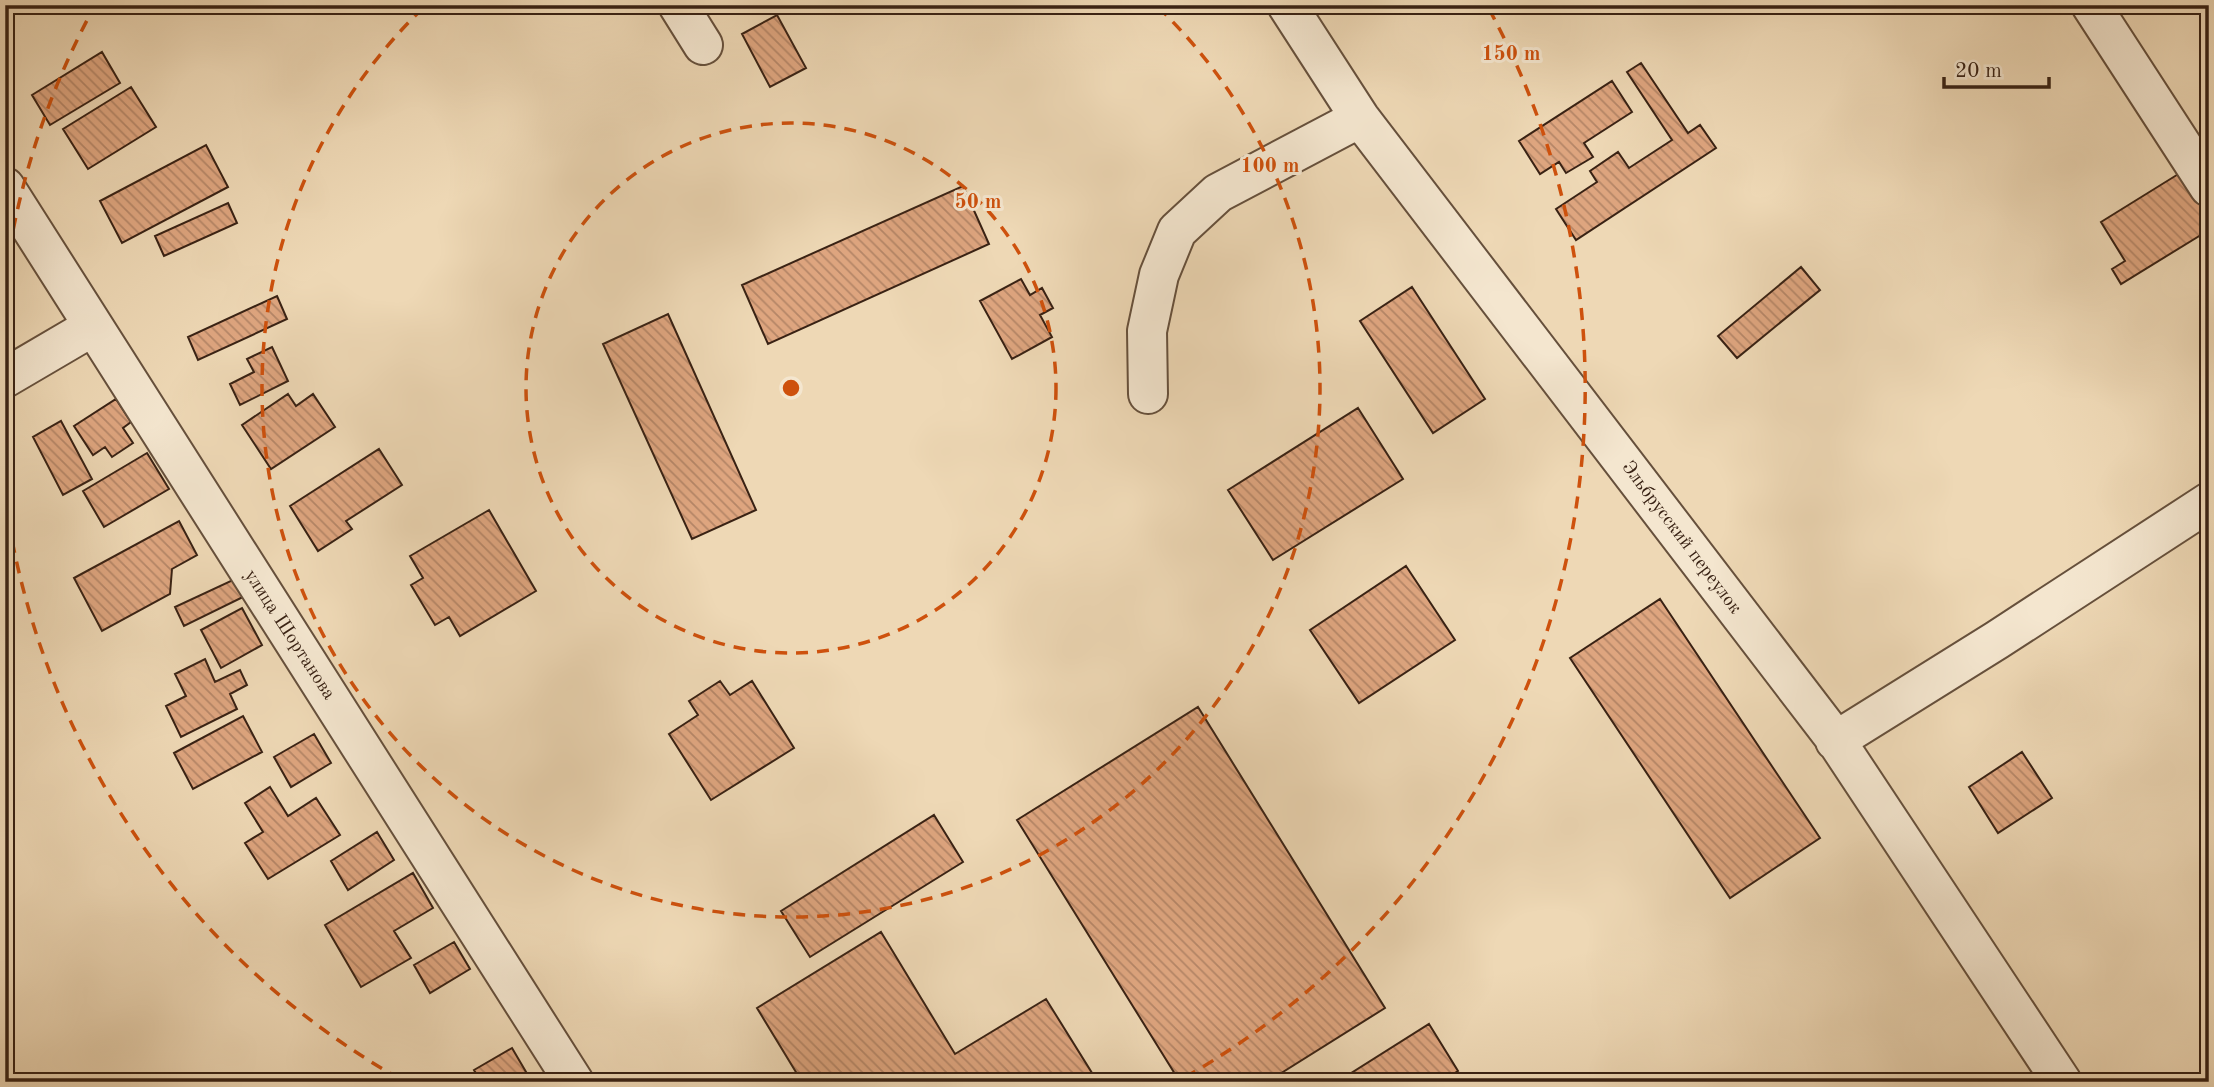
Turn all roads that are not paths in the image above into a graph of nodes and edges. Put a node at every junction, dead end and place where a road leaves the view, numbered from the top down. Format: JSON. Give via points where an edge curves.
{"nodes":[{"id":1,"x":678,"y":5,"type":"edge"},
{"id":2,"x":1287,"y":5,"type":"edge"},
{"id":3,"x":2091,"y":5,"type":"edge"},
{"id":4,"x":703,"y":45,"type":"dead end"},
{"id":5,"x":1360,"y":118,"type":"junction"},
{"id":6,"x":5,"y":187,"type":"edge"},
{"id":7,"x":2209,"y":187,"type":"edge"},
{"id":8,"x":92,"y":327,"type":"junction"},
{"id":9,"x":5,"y":378,"type":"edge"},
{"id":10,"x":1148,"y":394,"type":"dead end"},
{"id":11,"x":2209,"y":502,"type":"edge"},
{"id":12,"x":1835,"y":741,"type":"junction"},
{"id":13,"x":574,"y":1082,"type":"edge"},
{"id":14,"x":2062,"y":1082,"type":"edge"}],
"edges":[{"from":1,"to":4,"type":"street"},
{"from":2,"to":5,"type":"street","name":"Эльбрусский переулок"},
{"from":3,"to":7,"type":"street"},
{"from":5,"to":10,"type":"street","via":[[1218,193],[1177,231],[1159,275],[1147,331]]},
{"from":5,"to":12,"type":"street","name":"Эльбрусский переулок"},
{"from":6,"to":8,"type":"street","name":"улица Шортанова"},
{"from":8,"to":9,"type":"street"},
{"from":8,"to":13,"type":"street","name":"улица Шортанова"},
{"from":11,"to":12,"type":"street"},
{"from":12,"to":14,"type":"street","name":"Эльбрусский переулок"}]}
